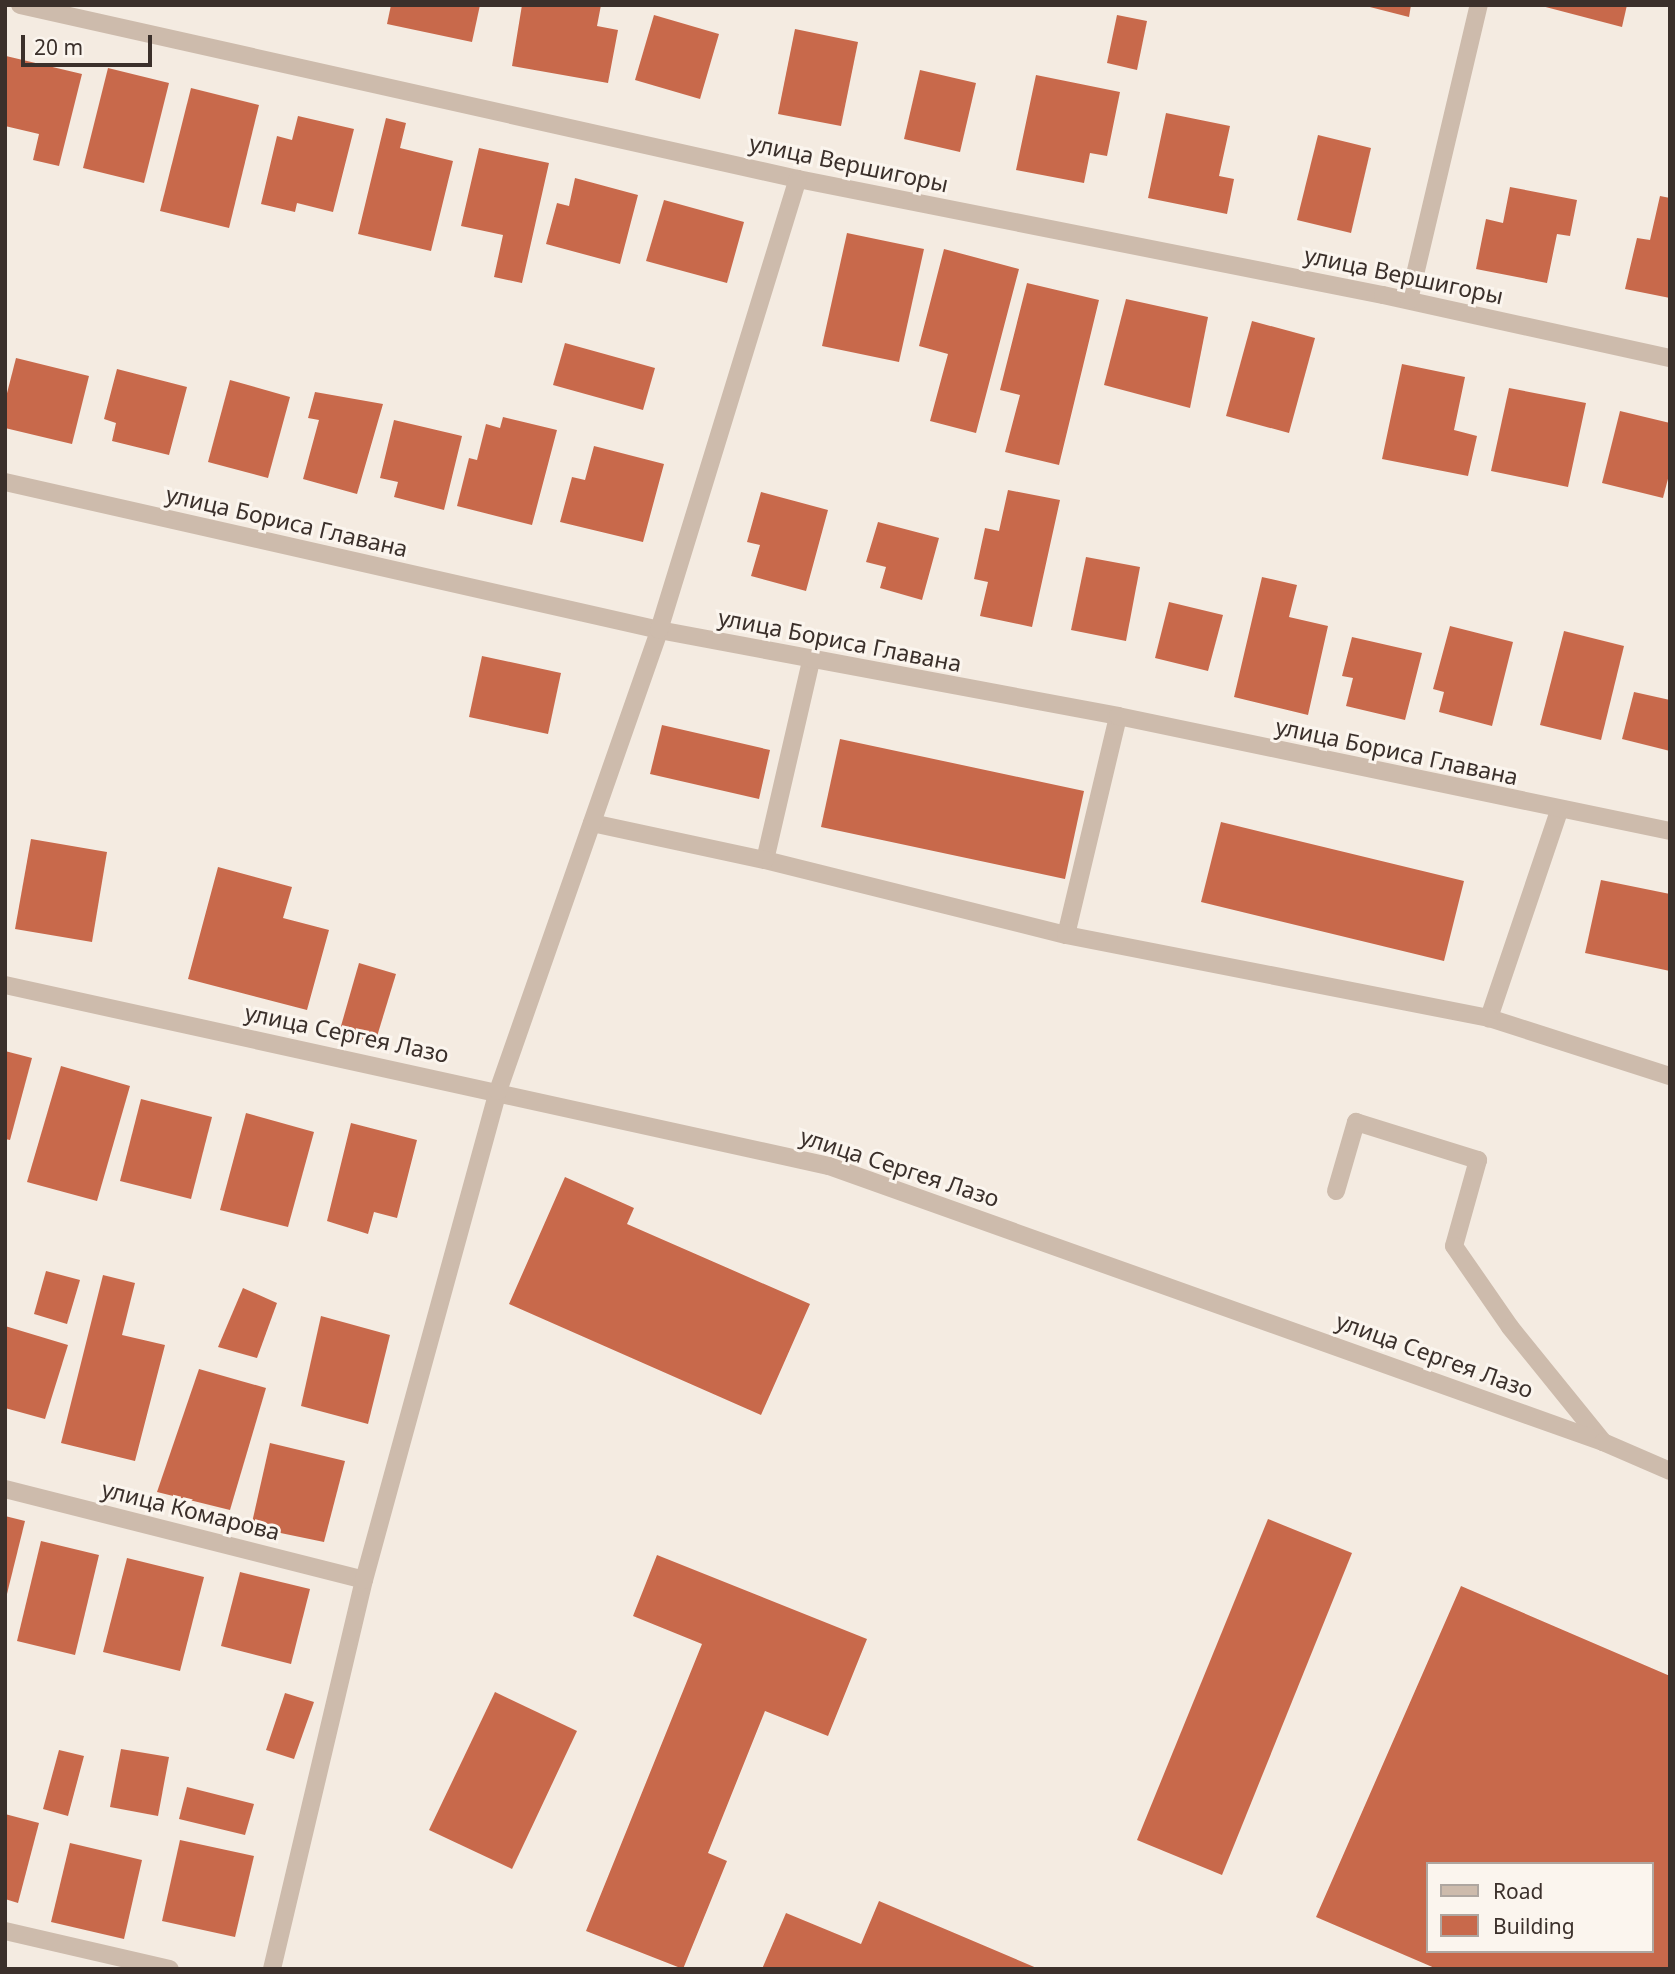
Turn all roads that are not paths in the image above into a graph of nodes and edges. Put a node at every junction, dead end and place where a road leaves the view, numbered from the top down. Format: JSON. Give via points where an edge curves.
{"nodes":[{"id":1,"x":20,"y":5,"type":"edge"},
{"id":2,"x":1479,"y":5,"type":"edge"},
{"id":3,"x":798,"y":179,"type":"junction"},
{"id":4,"x":1409,"y":300,"type":"junction"},
{"id":5,"x":1670,"y":358,"type":"edge"},
{"id":6,"x":5,"y":482,"type":"edge"},
{"id":7,"x":659,"y":630,"type":"junction"},
{"id":8,"x":811,"y":661,"type":"junction"},
{"id":9,"x":1118,"y":716,"type":"junction"},
{"id":10,"x":1559,"y":811,"type":"junction"},
{"id":11,"x":592,"y":823,"type":"junction"},
{"id":12,"x":1670,"y":831,"type":"edge"},
{"id":13,"x":765,"y":860,"type":"junction"},
{"id":14,"x":1066,"y":934,"type":"junction"},
{"id":15,"x":5,"y":985,"type":"edge"},
{"id":16,"x":1489,"y":1018,"type":"junction"},
{"id":17,"x":1670,"y":1076,"type":"edge"},
{"id":18,"x":498,"y":1091,"type":"junction"},
{"id":19,"x":1336,"y":1191,"type":"dead end"},
{"id":20,"x":1603,"y":1442,"type":"junction"},
{"id":21,"x":1670,"y":1471,"type":"edge"},
{"id":22,"x":5,"y":1489,"type":"edge"},
{"id":23,"x":364,"y":1580,"type":"junction"},
{"id":24,"x":5,"y":1931,"type":"edge"},
{"id":25,"x":170,"y":1969,"type":"edge"},
{"id":26,"x":272,"y":1969,"type":"edge"}],
"edges":[{"from":1,"to":3,"type":"street","name":"улица Вершигоры"},
{"from":2,"to":4,"type":"street"},
{"from":3,"to":4,"type":"street","name":"улица Вершигоры"},
{"from":3,"to":7,"type":"street"},
{"from":4,"to":5,"type":"street","name":"улица Вершигоры"},
{"from":6,"to":7,"type":"street","name":"улица Бориса Главана"},
{"from":7,"to":8,"type":"street","name":"улица Бориса Главана"},
{"from":7,"to":11,"type":"street"},
{"from":8,"to":9,"type":"street","name":"улица Бориса Главана"},
{"from":8,"to":13,"type":"street"},
{"from":9,"to":10,"type":"street","name":"улица Бориса Главана"},
{"from":9,"to":14,"type":"street"},
{"from":10,"to":12,"type":"street","name":"улица Бориса Главана"},
{"from":10,"to":16,"type":"street"},
{"from":11,"to":13,"type":"street"},
{"from":11,"to":18,"type":"street"},
{"from":13,"to":14,"type":"street"},
{"from":14,"to":16,"type":"street"},
{"from":15,"to":18,"type":"street","name":"улица Сергея Лазо"},
{"from":16,"to":17,"type":"street"},
{"from":18,"to":20,"type":"street","name":"улица Сергея Лазо","via":[[830,1166]]},
{"from":18,"to":23,"type":"street"},
{"from":19,"to":20,"type":"street","via":[[1356,1122],[1478,1160],[1454,1246],[1510,1327]]},
{"from":20,"to":21,"type":"street","name":"улица Сергея Лазо"},
{"from":22,"to":23,"type":"street","name":"улица Комарова"},
{"from":23,"to":26,"type":"street"},
{"from":24,"to":25,"type":"street"}]}
